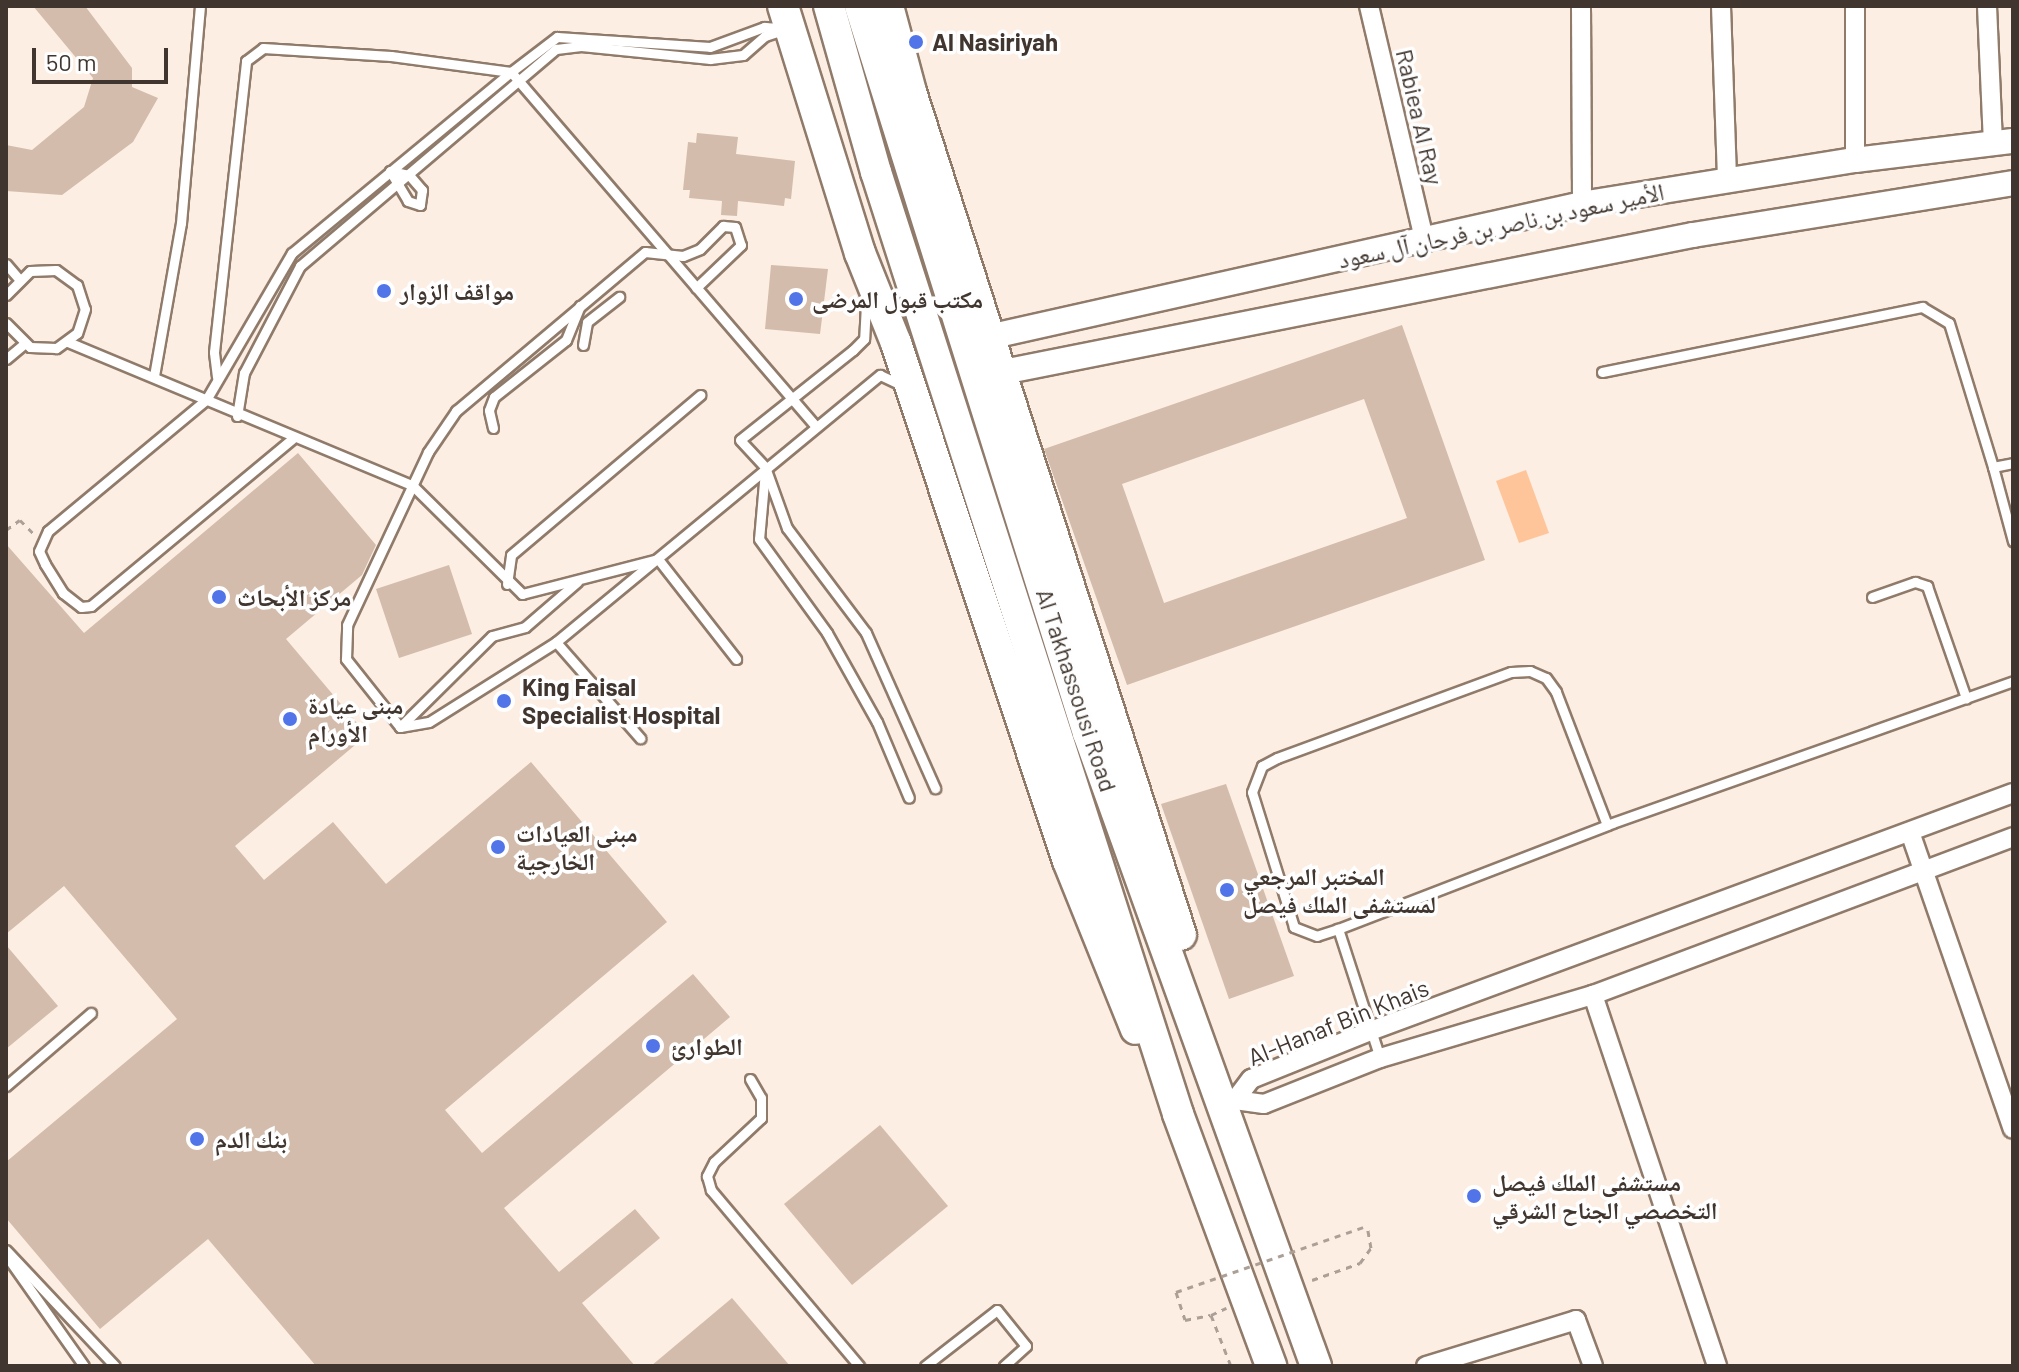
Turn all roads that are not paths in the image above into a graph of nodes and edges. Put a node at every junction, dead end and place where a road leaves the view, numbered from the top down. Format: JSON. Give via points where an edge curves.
{"nodes":[{"id":1,"x":200,"y":6,"type":"edge"},
{"id":2,"x":829,"y":6,"type":"edge"},
{"id":3,"x":860,"y":6,"type":"edge"},
{"id":4,"x":888,"y":6,"type":"edge"},
{"id":5,"x":1369,"y":6,"type":"edge"},
{"id":6,"x":1581,"y":6,"type":"edge"},
{"id":7,"x":1721,"y":6,"type":"edge"},
{"id":8,"x":1855,"y":6,"type":"edge"},
{"id":9,"x":1987,"y":6,"type":"edge"},
{"id":10,"x":786,"y":17,"type":"edge"},
{"id":11,"x":511,"y":72,"type":"junction"},
{"id":12,"x":521,"y":82,"type":"junction"},
{"id":13,"x":2003,"y":141,"type":"edge"},
{"id":14,"x":1855,"y":160,"type":"junction"},
{"id":15,"x":390,"y":171,"type":"junction"},
{"id":16,"x":409,"y":175,"type":"junction"},
{"id":17,"x":1727,"y":180,"type":"junction"},
{"id":18,"x":2013,"y":183,"type":"edge"},
{"id":19,"x":394,"y":185,"type":"junction"},
{"id":20,"x":1582,"y":204,"type":"junction"},
{"id":21,"x":1424,"y":239,"type":"junction"},
{"id":22,"x":664,"y":252,"type":"junction"},
{"id":23,"x":860,"y":253,"type":"junction"},
{"id":24,"x":6,"y":264,"type":"edge"},
{"id":25,"x":18,"y":278,"type":"junction"},
{"id":26,"x":696,"y":288,"type":"junction"},
{"id":27,"x":6,"y":295,"type":"edge"},
{"id":28,"x":619,"y":297,"type":"dead end"},
{"id":29,"x":580,"y":306,"type":"junction"},
{"id":30,"x":6,"y":323,"type":"edge"},
{"id":31,"x":6,"y":333,"type":"edge"},
{"id":32,"x":993,"y":336,"type":"junction"},
{"id":33,"x":68,"y":342,"type":"junction"},
{"id":34,"x":24,"y":344,"type":"junction"},
{"id":35,"x":583,"y":345,"type":"dead end"},
{"id":36,"x":6,"y":359,"type":"edge"},
{"id":37,"x":1003,"y":372,"type":"junction"},
{"id":38,"x":1602,"y":372,"type":"dead end"},
{"id":39,"x":154,"y":376,"type":"junction"},
{"id":40,"x":217,"y":377,"type":"junction"},
{"id":41,"x":700,"y":395,"type":"dead end"},
{"id":42,"x":793,"y":397,"type":"junction"},
{"id":43,"x":206,"y":400,"type":"junction"},
{"id":44,"x":237,"y":416,"type":"junction"},
{"id":45,"x":921,"y":420,"type":"junction"},
{"id":46,"x":816,"y":427,"type":"junction"},
{"id":47,"x":493,"y":428,"type":"dead end"},
{"id":48,"x":292,"y":439,"type":"junction"},
{"id":49,"x":2013,"y":463,"type":"edge"},
{"id":50,"x":765,"y":467,"type":"junction"},
{"id":51,"x":1993,"y":467,"type":"junction"},
{"id":52,"x":412,"y":485,"type":"junction"},
{"id":53,"x":2013,"y":541,"type":"edge"},
{"id":54,"x":658,"y":559,"type":"junction"},
{"id":55,"x":581,"y":579,"type":"junction"},
{"id":56,"x":507,"y":584,"type":"junction"},
{"id":57,"x":1872,"y":597,"type":"dead end"},
{"id":58,"x":556,"y":642,"type":"junction"},
{"id":59,"x":736,"y":659,"type":"dead end"},
{"id":60,"x":2013,"y":681,"type":"edge"},
{"id":61,"x":1966,"y":698,"type":"junction"},
{"id":62,"x":400,"y":727,"type":"junction"},
{"id":63,"x":640,"y":738,"type":"dead end"},
{"id":64,"x":935,"y":788,"type":"dead end"},
{"id":65,"x":2013,"y":793,"type":"edge"},
{"id":66,"x":909,"y":798,"type":"dead end"},
{"id":67,"x":1607,"y":825,"type":"junction"},
{"id":68,"x":1910,"y":832,"type":"junction"},
{"id":69,"x":2013,"y":837,"type":"edge"},
{"id":70,"x":1921,"y":871,"type":"junction"},
{"id":71,"x":1338,"y":929,"type":"junction"},
{"id":72,"x":1593,"y":995,"type":"junction"},
{"id":73,"x":91,"y":1013,"type":"dead end"},
{"id":74,"x":1373,"y":1030,"type":"junction"},
{"id":75,"x":1380,"y":1058,"type":"junction"},
{"id":76,"x":750,"y":1079,"type":"dead end"},
{"id":77,"x":6,"y":1086,"type":"edge"},
{"id":78,"x":1224,"y":1091,"type":"junction"},
{"id":79,"x":1178,"y":1114,"type":"junction"},
{"id":80,"x":2013,"y":1128,"type":"edge"},
{"id":81,"x":6,"y":1252,"type":"edge"},
{"id":82,"x":84,"y":1366,"type":"edge"},
{"id":83,"x":115,"y":1366,"type":"edge"},
{"id":84,"x":859,"y":1366,"type":"edge"},
{"id":85,"x":925,"y":1366,"type":"edge"},
{"id":86,"x":1004,"y":1366,"type":"edge"},
{"id":87,"x":1271,"y":1366,"type":"edge"},
{"id":88,"x":1316,"y":1366,"type":"edge"},
{"id":89,"x":1426,"y":1366,"type":"edge"},
{"id":90,"x":1593,"y":1366,"type":"edge"},
{"id":91,"x":1717,"y":1366,"type":"edge"}],
"edges":[{"from":1,"to":39,"type":"lane","via":[[181,223]]},
{"from":2,"to":79,"type":"main road","name":"Al Takhassousi Road","via":[[876,172]]},
{"from":3,"to":78,"type":"main road","name":"Al Takhassousi Road","via":[[1088,733]]},
{"from":4,"to":32,"type":"main road","via":[[911,92]]},
{"from":5,"to":21,"type":"street","name":"Rabiea Al Ray"},
{"from":6,"to":20,"type":"street"},
{"from":7,"to":17,"type":"street"},
{"from":8,"to":14,"type":"street"},
{"from":9,"to":13,"type":"street"},
{"from":10,"to":11,"type":"lane","via":[[710,47],[557,37]]},
{"from":10,"to":12,"type":"lane","via":[[743,55],[710,59],[570,46],[556,49]]},
{"from":10,"to":23,"type":"main road"},
{"from":11,"to":12,"type":"lane"},
{"from":11,"to":15,"type":"lane"},
{"from":11,"to":40,"type":"lane","via":[[391,56],[263,48],[246,61],[214,352]]},
{"from":12,"to":16,"type":"lane"},
{"from":12,"to":22,"type":"lane"},
{"from":13,"to":14,"type":"street","name":"الأمير سعود بن ناصر بن فرحان آل سعود"},
{"from":14,"to":17,"type":"street","name":"الأمير سعود بن ناصر بن فرحان آل سعود"},
{"from":15,"to":16,"type":"lane"},
{"from":15,"to":19,"type":"lane"},
{"from":15,"to":40,"type":"lane","via":[[292,253]]},
{"from":16,"to":19,"type":"lane"},
{"from":16,"to":19,"type":"lane","via":[[422,190],[420,205],[408,201]]},
{"from":17,"to":20,"type":"street","name":"الأمير سعود بن ناصر بن فرحان آل سعود"},
{"from":18,"to":37,"type":"street","name":"الأمير سعود بن ناصر بن فرحان آل سعود","via":[[1693,235]]},
{"from":19,"to":44,"type":"lane","via":[[300,266],[244,373]]},
{"from":20,"to":21,"type":"street","name":"الأمير سعود بن ناصر بن فرحان آل سعود"},
{"from":21,"to":32,"type":"street","name":"الأمير سعود بن ناصر بن فرحان آل سعود"},
{"from":22,"to":26,"type":"lane"},
{"from":22,"to":26,"type":"lane","via":[[683,256],[700,249],[723,226],[735,227],[741,245]]},
{"from":22,"to":29,"type":"lane","via":[[645,252]]},
{"from":23,"to":42,"type":"lane","via":[[868,316],[864,339]]},
{"from":23,"to":45,"type":"main road"},
{"from":24,"to":25,"type":"lane"},
{"from":25,"to":27,"type":"lane"},
{"from":25,"to":33,"type":"lane","via":[[56,270],[77,285],[85,309]]},
{"from":26,"to":42,"type":"lane"},
{"from":28,"to":35,"type":"lane","via":[[587,322]]},
{"from":29,"to":47,"type":"lane","via":[[566,340],[494,397],[489,410]]},
{"from":29,"to":52,"type":"lane","via":[[456,411]]},
{"from":30,"to":31,"type":"lane"},
{"from":30,"to":34,"type":"lane"},
{"from":32,"to":37,"type":"main road"},
{"from":33,"to":34,"type":"lane","via":[[44,350]]},
{"from":33,"to":39,"type":"lane"},
{"from":34,"to":36,"type":"lane"},
{"from":37,"to":78,"type":"main road"},
{"from":38,"to":51,"type":"lane","via":[[1694,349],[1922,307],[1949,323]]},
{"from":39,"to":43,"type":"lane"},
{"from":40,"to":43,"type":"lane"},
{"from":41,"to":56,"type":"lane","via":[[511,555]]},
{"from":42,"to":46,"type":"lane"},
{"from":42,"to":50,"type":"lane","via":[[740,440]]},
{"from":43,"to":44,"type":"lane"},
{"from":43,"to":48,"type":"lane","via":[[42,541],[39,551],[63,593],[81,607],[91,606]]},
{"from":44,"to":48,"type":"lane"},
{"from":45,"to":46,"type":"lane","via":[[896,380],[880,375]]},
{"from":45,"to":79,"type":"main road","via":[[1068,861],[1113,982]]},
{"from":46,"to":50,"type":"lane"},
{"from":48,"to":52,"type":"lane"},
{"from":49,"to":51,"type":"lane"},
{"from":50,"to":54,"type":"lane"},
{"from":50,"to":64,"type":"lane","via":[[787,528],[866,633]]},
{"from":50,"to":66,"type":"lane","via":[[759,539],[827,633],[877,722]]},
{"from":51,"to":53,"type":"lane"},
{"from":52,"to":56,"type":"lane"},
{"from":52,"to":62,"type":"lane","via":[[347,625],[346,659]]},
{"from":54,"to":55,"type":"lane"},
{"from":54,"to":58,"type":"lane"},
{"from":54,"to":59,"type":"lane"},
{"from":55,"to":56,"type":"lane","via":[[522,594]]},
{"from":55,"to":62,"type":"lane","via":[[525,627],[492,636]]},
{"from":57,"to":61,"type":"lane","via":[[1915,582],[1927,586]]},
{"from":58,"to":62,"type":"lane","via":[[429,722]]},
{"from":58,"to":63,"type":"lane"},
{"from":60,"to":61,"type":"lane"},
{"from":61,"to":67,"type":"lane"},
{"from":65,"to":68,"type":"street","name":"Al-Hanaf Bin Khais"},
{"from":67,"to":71,"type":"lane"},
{"from":67,"to":71,"type":"lane","via":[[1556,692],[1546,678],[1530,671],[1511,672],[1277,758],[1262,766],[1252,792],[1294,927],[1317,936]]},
{"from":68,"to":70,"type":"street"},
{"from":68,"to":74,"type":"street","name":"Al-Hanaf Bin Khais"},
{"from":69,"to":70,"type":"street","name":"Al-Hanaf Bin Khais"},
{"from":70,"to":72,"type":"street","name":"Al-Hanaf Bin Khais"},
{"from":70,"to":80,"type":"street"},
{"from":71,"to":74,"type":"lane"},
{"from":72,"to":75,"type":"street","name":"Al-Hanaf Bin Khais"},
{"from":72,"to":91,"type":"street"},
{"from":73,"to":77,"type":"lane"},
{"from":74,"to":75,"type":"lane"},
{"from":74,"to":78,"type":"street","name":"Al-Hanaf Bin Khais"},
{"from":75,"to":78,"type":"street","name":"Al-Hanaf Bin Khais","via":[[1264,1104]]},
{"from":76,"to":84,"type":"lane","via":[[761,1098],[761,1118],[714,1162],[707,1176],[711,1190]]},
{"from":78,"to":88,"type":"main road","name":"Al Takhassousi Road"},
{"from":79,"to":87,"type":"main road","name":"Al Takhassousi Road"},
{"from":81,"to":82,"type":"lane"},
{"from":81,"to":83,"type":"lane"},
{"from":85,"to":86,"type":"lane","via":[[997,1310],[1026,1346]]},
{"from":89,"to":90,"type":"street","via":[[1576,1320]]}]}
